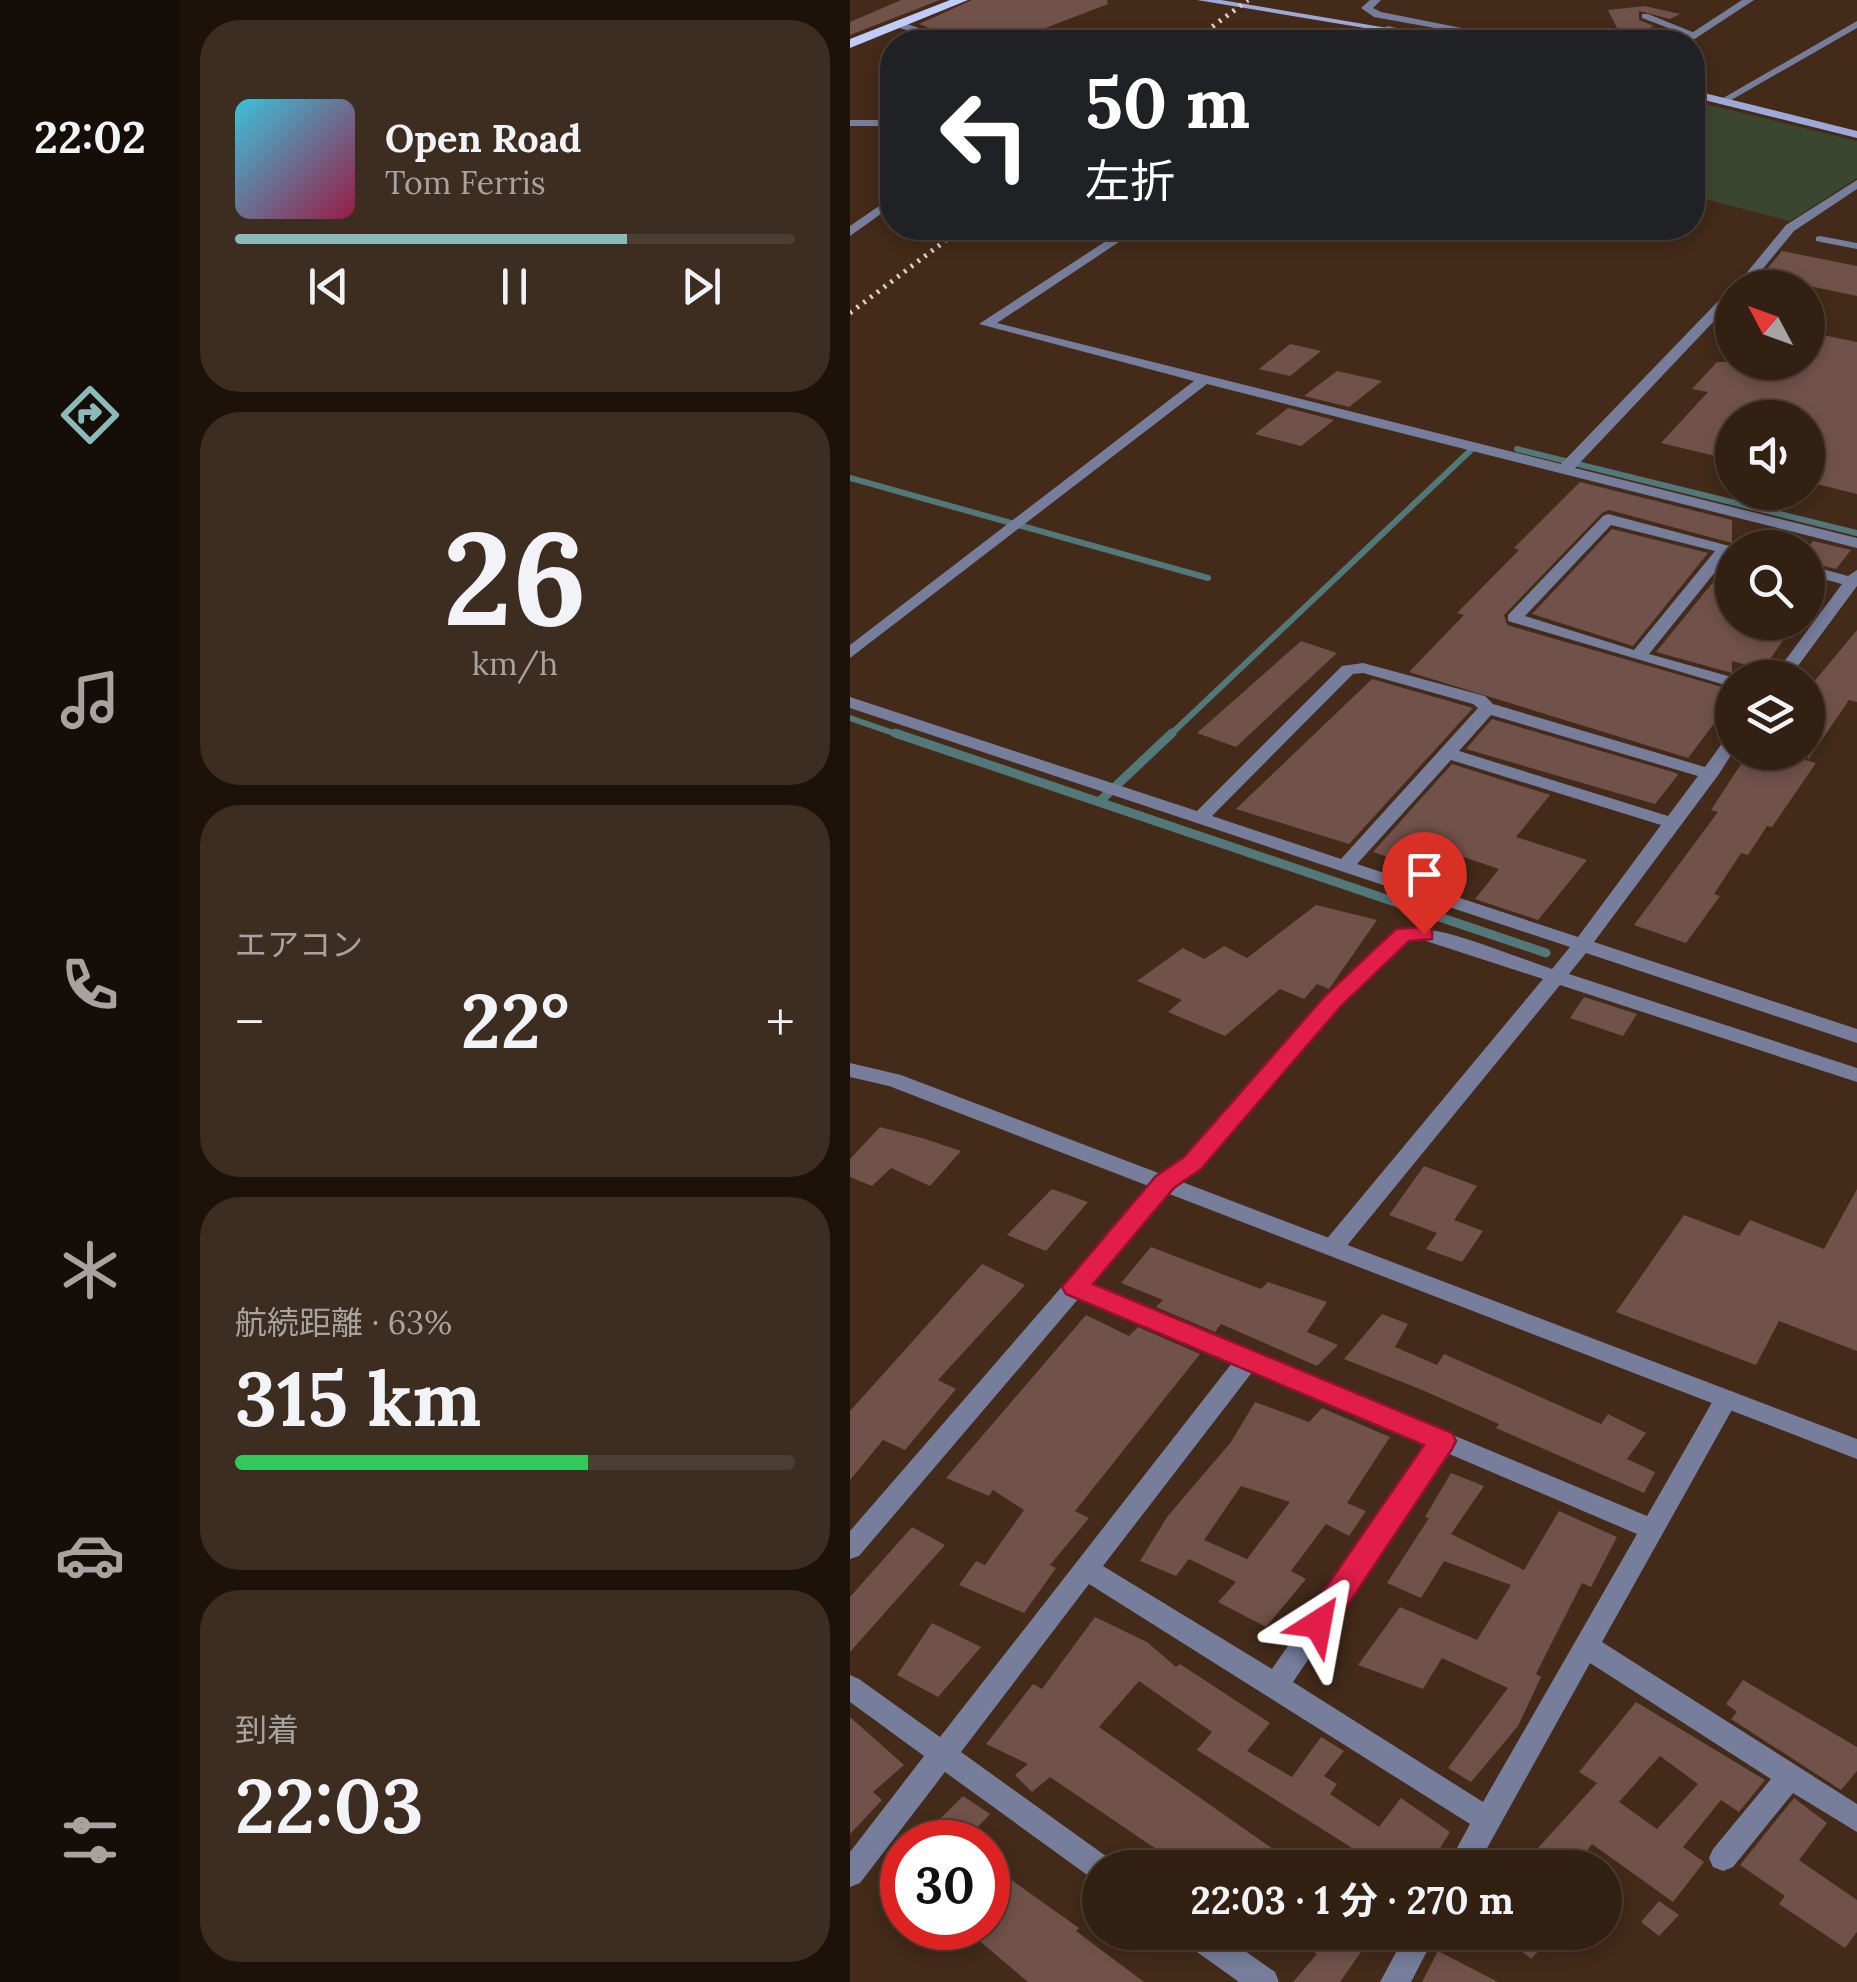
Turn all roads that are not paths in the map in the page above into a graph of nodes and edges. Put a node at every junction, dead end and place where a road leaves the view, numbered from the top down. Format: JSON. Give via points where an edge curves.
{"nodes":[{"id":1,"x":962,"y":0,"type":"edge"},
{"id":2,"x":1202,"y":0,"type":"edge"},
{"id":3,"x":1376,"y":0,"type":"edge"},
{"id":4,"x":1749,"y":0,"type":"edge"},
{"id":5,"x":1644,"y":16,"type":"dead end"},
{"id":6,"x":897,"y":24,"type":"junction"},
{"id":7,"x":1857,"y":24,"type":"edge"},
{"id":8,"x":1392,"y":28,"type":"junction"},
{"id":9,"x":883,"y":30,"type":"edge"},
{"id":10,"x":917,"y":30,"type":"edge"},
{"id":11,"x":1387,"y":30,"type":"edge"},
{"id":12,"x":1403,"y":30,"type":"edge"},
{"id":13,"x":1461,"y":30,"type":"edge"},
{"id":14,"x":1684,"y":30,"type":"edge"},
{"id":15,"x":1701,"y":30,"type":"edge"},
{"id":16,"x":880,"y":31,"type":"edge"},
{"id":17,"x":850,"y":44,"type":"edge"},
{"id":18,"x":1705,"y":96,"type":"edge"},
{"id":19,"x":1724,"y":100,"type":"junction"},
{"id":20,"x":850,"y":122,"type":"edge"},
{"id":21,"x":880,"y":123,"type":"edge"},
{"id":22,"x":1857,"y":135,"type":"edge"},
{"id":23,"x":1857,"y":184,"type":"edge"},
{"id":24,"x":880,"y":210,"type":"edge"},
{"id":25,"x":850,"y":232,"type":"edge"},
{"id":26,"x":1820,"y":239,"type":"dead end"},
{"id":27,"x":1116,"y":240,"type":"edge"},
{"id":28,"x":1857,"y":246,"type":"edge"},
{"id":29,"x":1755,"y":270,"type":"edge"},
{"id":30,"x":1715,"y":313,"type":"edge"},
{"id":31,"x":1205,"y":380,"type":"junction"},
{"id":32,"x":1565,"y":470,"type":"junction"},
{"id":33,"x":1857,"y":543,"type":"edge"},
{"id":34,"x":1715,"y":546,"type":"edge"},
{"id":35,"x":1715,"y":566,"type":"edge"},
{"id":36,"x":1825,"y":573,"type":"edge"},
{"id":37,"x":1854,"y":578,"type":"edge"},
{"id":38,"x":850,"y":652,"type":"edge"},
{"id":39,"x":1638,"y":656,"type":"junction"},
{"id":40,"x":1793,"y":660,"type":"edge"},
{"id":41,"x":1715,"y":677,"type":"edge"},
{"id":42,"x":850,"y":702,"type":"edge"},
{"id":43,"x":1487,"y":708,"type":"junction"},
{"id":44,"x":1448,"y":753,"type":"junction"},
{"id":45,"x":1715,"y":767,"type":"edge"},
{"id":46,"x":1710,"y":774,"type":"junction"},
{"id":47,"x":1200,"y":818,"type":"junction"},
{"id":48,"x":1673,"y":823,"type":"junction"},
{"id":49,"x":1345,"y":866,"type":"junction"},
{"id":50,"x":1582,"y":945,"type":"junction"},
{"id":51,"x":1556,"y":976,"type":"junction"},
{"id":52,"x":1857,"y":1036,"type":"edge"},
{"id":53,"x":850,"y":1070,"type":"edge"},
{"id":54,"x":1857,"y":1075,"type":"edge"},
{"id":55,"x":1165,"y":1182,"type":"junction"},
{"id":56,"x":1333,"y":1247,"type":"junction"},
{"id":57,"x":1076,"y":1287,"type":"junction"},
{"id":58,"x":1248,"y":1360,"type":"junction"},
{"id":59,"x":1726,"y":1399,"type":"junction"},
{"id":60,"x":1442,"y":1441,"type":"junction"},
{"id":61,"x":1857,"y":1450,"type":"edge"},
{"id":62,"x":1652,"y":1529,"type":"junction"},
{"id":63,"x":850,"y":1549,"type":"edge"},
{"id":64,"x":1086,"y":1569,"type":"junction"},
{"id":65,"x":1586,"y":1646,"type":"junction"},
{"id":66,"x":1276,"y":1685,"type":"junction"},
{"id":67,"x":850,"y":1687,"type":"edge"},
{"id":68,"x":942,"y":1758,"type":"junction"},
{"id":69,"x":1790,"y":1776,"type":"junction"},
{"id":70,"x":1857,"y":1819,"type":"edge"},
{"id":71,"x":1487,"y":1820,"type":"junction"},
{"id":72,"x":1470,"y":1850,"type":"edge"},
{"id":73,"x":1082,"y":1855,"type":"edge"},
{"id":74,"x":1723,"y":1858,"type":"dead end"},
{"id":75,"x":850,"y":1874,"type":"edge"},
{"id":76,"x":1219,"y":1950,"type":"edge"},
{"id":77,"x":1413,"y":1950,"type":"edge"},
{"id":78,"x":1264,"y":1982,"type":"edge"},
{"id":79,"x":1395,"y":1982,"type":"edge"}],
"edges":[{"from":1,"to":6,"type":"main road"},
{"from":2,"to":8,"type":"main road"},
{"from":3,"to":13,"type":"street","via":[[1366,8],[1378,15]]},
{"from":4,"to":15,"type":"street"},
{"from":5,"to":14,"type":"lane"},
{"from":6,"to":9,"type":"main road"},
{"from":6,"to":10,"type":"street"},
{"from":7,"to":19,"type":"lane"},
{"from":8,"to":11,"type":"street"},
{"from":8,"to":12,"type":"main road"},
{"from":16,"to":17,"type":"main road"},
{"from":18,"to":19,"type":"main road"},
{"from":19,"to":22,"type":"main road"},
{"from":20,"to":21,"type":"street"},
{"from":23,"to":29,"type":"street","via":[[1790,228]]},
{"from":24,"to":25,"type":"street"},
{"from":26,"to":28,"type":"lane"},
{"from":27,"to":31,"type":"street","via":[[986,324]]},
{"from":30,"to":32,"type":"street"},
{"from":31,"to":32,"type":"street"},
{"from":31,"to":38,"type":"street"},
{"from":32,"to":33,"type":"street"},
{"from":34,"to":39,"type":"street","via":[[1608,519],[1514,618]]},
{"from":35,"to":39,"type":"street"},
{"from":36,"to":37,"type":"street"},
{"from":37,"to":40,"type":"street"},
{"from":39,"to":41,"type":"street"},
{"from":42,"to":47,"type":"street"},
{"from":43,"to":44,"type":"street"},
{"from":43,"to":46,"type":"street"},
{"from":43,"to":47,"type":"street","via":[[1479,700],[1363,668],[1348,670]]},
{"from":44,"to":48,"type":"street"},
{"from":44,"to":49,"type":"street"},
{"from":45,"to":46,"type":"street"},
{"from":46,"to":48,"type":"street"},
{"from":47,"to":49,"type":"street"},
{"from":48,"to":50,"type":"street"},
{"from":49,"to":50,"type":"street"},
{"from":50,"to":51,"type":"street"},
{"from":50,"to":52,"type":"street"},
{"from":51,"to":54,"type":"street"},
{"from":51,"to":55,"type":"street","via":[[1424,934],[1404,934],[1333,1001],[1192,1163]]},
{"from":51,"to":56,"type":"street"},
{"from":53,"to":55,"type":"street","via":[[894,1080]]},
{"from":55,"to":56,"type":"street"},
{"from":55,"to":57,"type":"street"},
{"from":56,"to":59,"type":"street"},
{"from":57,"to":58,"type":"street"},
{"from":57,"to":63,"type":"street"},
{"from":58,"to":60,"type":"street"},
{"from":58,"to":64,"type":"street"},
{"from":59,"to":61,"type":"street"},
{"from":59,"to":62,"type":"street"},
{"from":60,"to":62,"type":"street"},
{"from":60,"to":66,"type":"street"},
{"from":62,"to":65,"type":"street"},
{"from":64,"to":66,"type":"street"},
{"from":64,"to":68,"type":"street"},
{"from":65,"to":69,"type":"street"},
{"from":65,"to":71,"type":"street"},
{"from":66,"to":71,"type":"street"},
{"from":67,"to":68,"type":"street"},
{"from":68,"to":73,"type":"street"},
{"from":68,"to":75,"type":"street"},
{"from":69,"to":70,"type":"street"},
{"from":69,"to":74,"type":"street"},
{"from":71,"to":72,"type":"street"},
{"from":76,"to":78,"type":"street"},
{"from":77,"to":79,"type":"street"}]}
